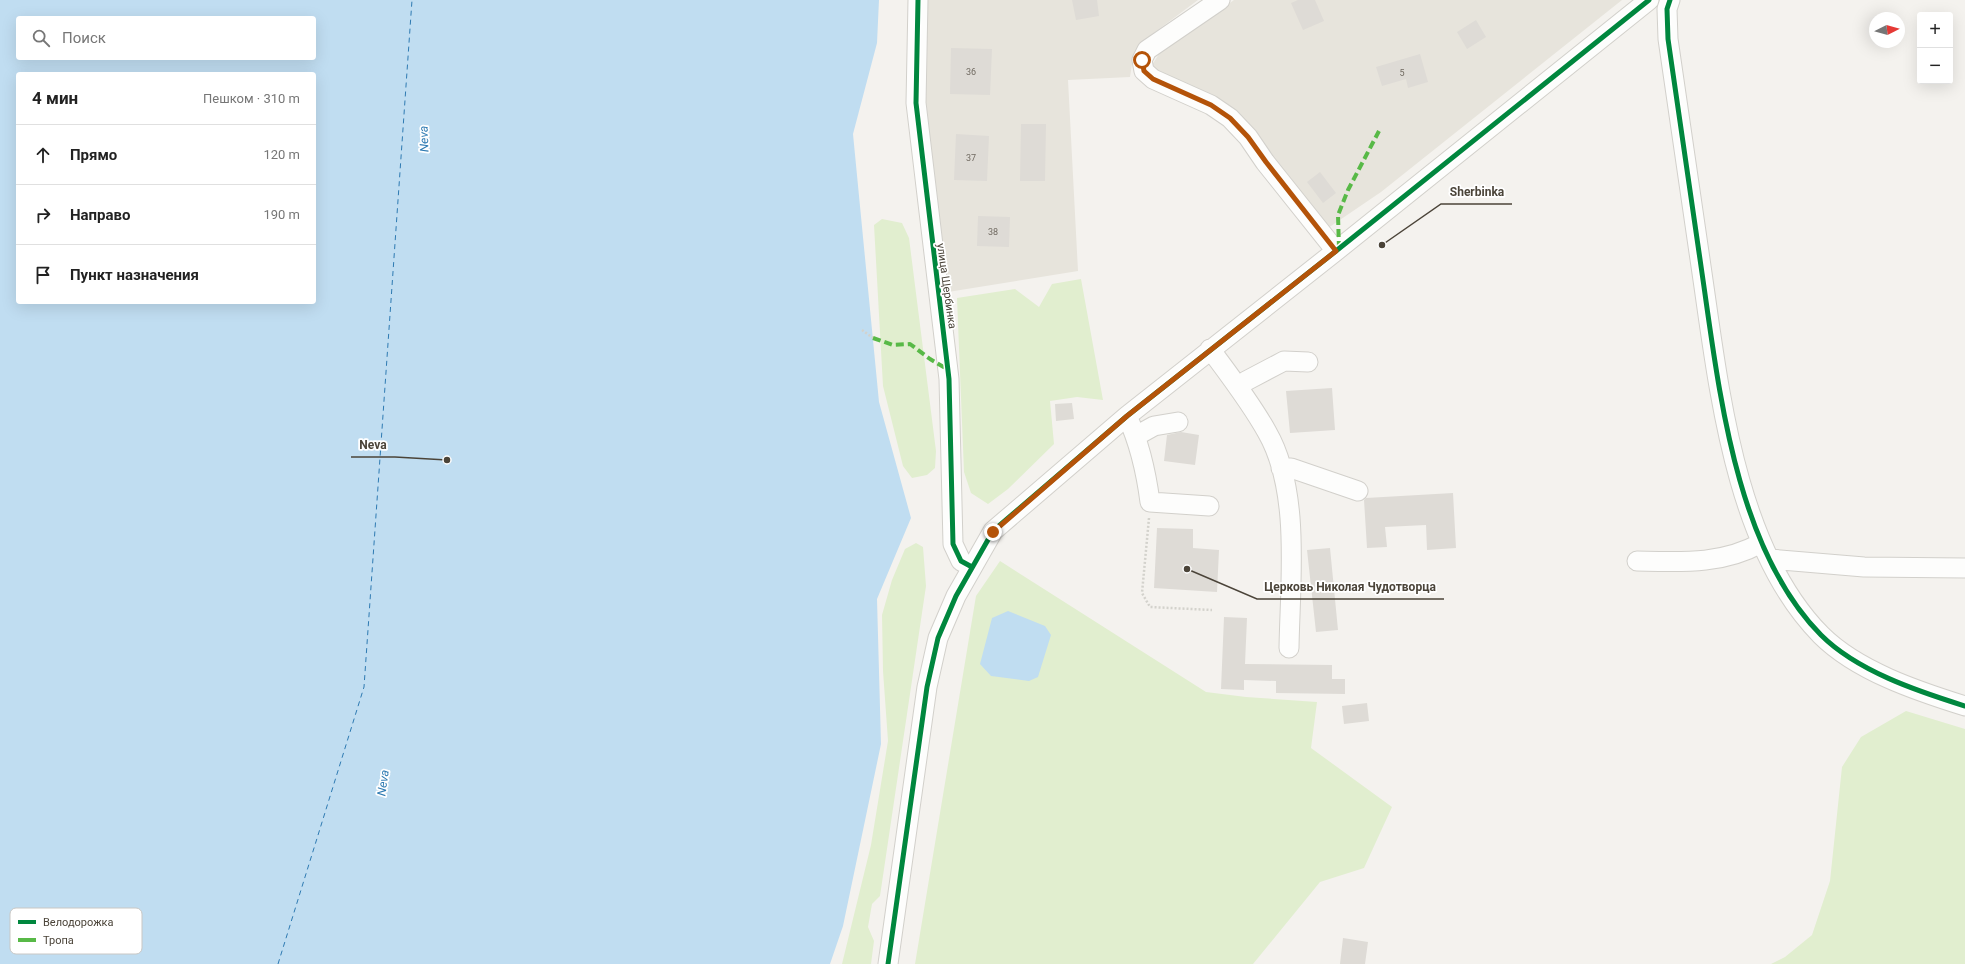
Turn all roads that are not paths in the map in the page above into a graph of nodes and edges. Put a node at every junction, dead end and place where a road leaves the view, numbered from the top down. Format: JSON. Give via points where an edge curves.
{"nodes":[{"id":1,"x":918,"y":0,"type":"edge"},
{"id":2,"x":1220,"y":0,"type":"edge"},
{"id":3,"x":1649,"y":0,"type":"edge"},
{"id":4,"x":1670,"y":0,"type":"edge"},
{"id":5,"x":1336,"y":251,"type":"junction"},
{"id":6,"x":1210,"y":349,"type":"junction"},
{"id":7,"x":1308,"y":362,"type":"dead end"},
{"id":8,"x":1239,"y":388,"type":"junction"},
{"id":9,"x":1127,"y":416,"type":"junction"},
{"id":10,"x":1178,"y":422,"type":"dead end"},
{"id":11,"x":1136,"y":436,"type":"junction"},
{"id":12,"x":1281,"y":468,"type":"junction"},
{"id":13,"x":1358,"y":491,"type":"dead end"},
{"id":14,"x":1209,"y":506,"type":"dead end"},
{"id":15,"x":1766,"y":551,"type":"junction"},
{"id":16,"x":1637,"y":561,"type":"dead end"},
{"id":17,"x":972,"y":567,"type":"junction"},
{"id":18,"x":1965,"y":568,"type":"edge"},
{"id":19,"x":1289,"y":648,"type":"dead end"},
{"id":20,"x":1965,"y":706,"type":"edge"},
{"id":21,"x":888,"y":964,"type":"edge"}],
"edges":[{"from":1,"to":17,"type":"street","name":"улица Щербинка","via":[[916,103],[948,380],[953,544],[961,561]]},
{"from":2,"to":5,"type":"street","via":[[1147,50],[1142,60],[1144,71],[1153,79],[1211,105],[1230,118],[1248,137]]},
{"from":3,"to":5,"type":"street"},
{"from":4,"to":15,"type":"street","via":[[1667,9],[1668,39],[1713,352],[1742,489]]},
{"from":5,"to":6,"type":"street"},
{"from":6,"to":8,"type":"street"},
{"from":6,"to":9,"type":"street"},
{"from":7,"to":8,"type":"street","via":[[1284,361],[1246,381]]},
{"from":8,"to":12,"type":"street","via":[[1268,433]]},
{"from":9,"to":11,"type":"street"},
{"from":9,"to":17,"type":"street","via":[[993,532]]},
{"from":10,"to":11,"type":"street","via":[[1154,426]]},
{"from":11,"to":14,"type":"street","via":[[1145,466],[1150,502]]},
{"from":12,"to":13,"type":"street","via":[[1291,468]]},
{"from":12,"to":19,"type":"street","via":[[1290,502]]},
{"from":15,"to":16,"type":"street","via":[[1748,550],[1692,563]]},
{"from":15,"to":18,"type":"street","via":[[1864,567]]},
{"from":15,"to":20,"type":"street","via":[[1803,613],[1822,635],[1838,648],[1866,667],[1891,679]]},
{"from":17,"to":21,"type":"street","via":[[938,638],[927,687]]}]}
